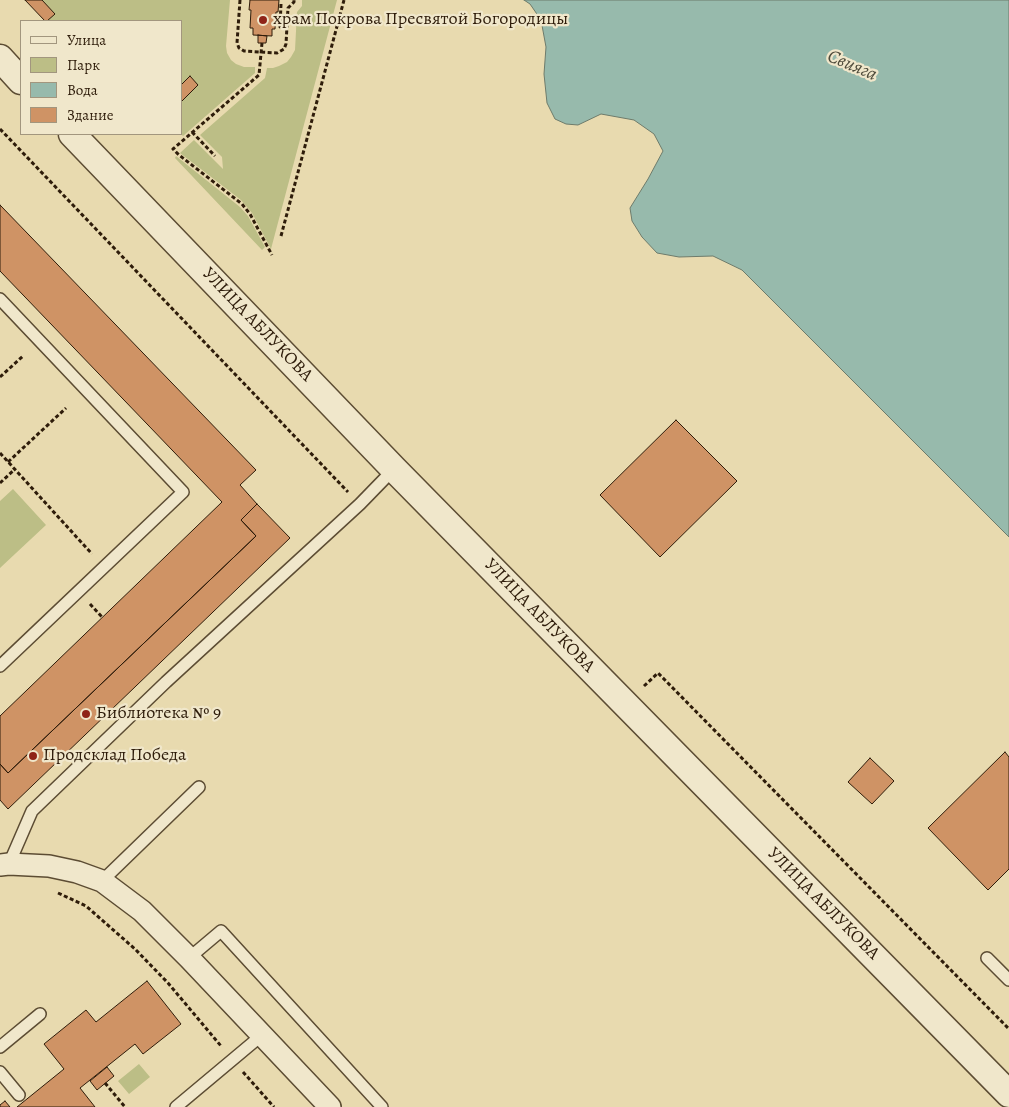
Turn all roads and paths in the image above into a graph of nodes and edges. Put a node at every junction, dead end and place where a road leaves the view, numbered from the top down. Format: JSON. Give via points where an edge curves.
{"nodes":[{"id":1,"x":240,"y":0,"type":"edge"},
{"id":2,"x":294,"y":0,"type":"edge"},
{"id":3,"x":344,"y":0,"type":"edge"},
{"id":4,"x":281,"y":4,"type":"dead end"},
{"id":5,"x":287,"y":27,"type":"junction"},
{"id":6,"x":262,"y":43,"type":"dead end"},
{"id":7,"x":262,"y":52,"type":"junction"},
{"id":8,"x":0,"y":58,"type":"edge"},
{"id":9,"x":20,"y":80,"type":"edge"},
{"id":10,"x":0,"y":130,"type":"edge"},
{"id":11,"x":192,"y":132,"type":"junction"},
{"id":12,"x":73,"y":135,"type":"edge"},
{"id":13,"x":215,"y":156,"type":"dead end"},
{"id":14,"x":281,"y":236,"type":"dead end"},
{"id":15,"x":272,"y":255,"type":"dead end"},
{"id":16,"x":0,"y":299,"type":"edge"},
{"id":17,"x":23,"y":356,"type":"dead end"},
{"id":18,"x":0,"y":377,"type":"edge"},
{"id":19,"x":66,"y":408,"type":"dead end"},
{"id":20,"x":0,"y":452,"type":"edge"},
{"id":21,"x":8,"y":462,"type":"junction"},
{"id":22,"x":394,"y":468,"type":"junction"},
{"id":23,"x":15,"y":469,"type":"junction"},
{"id":24,"x":0,"y":482,"type":"edge"},
{"id":25,"x":360,"y":504,"type":"junction"},
{"id":26,"x":104,"y":567,"type":"junction"},
{"id":27,"x":86,"y":600,"type":"dead end"},
{"id":28,"x":102,"y":617,"type":"dead end"},
{"id":29,"x":0,"y":666,"type":"edge"},
{"id":30,"x":638,"y":692,"type":"dead end"},
{"id":31,"x":199,"y":787,"type":"dead end"},
{"id":32,"x":5,"y":864,"type":"edge"},
{"id":33,"x":102,"y":881,"type":"junction"},
{"id":34,"x":56,"y":892,"type":"dead end"},
{"id":35,"x":189,"y":958,"type":"junction"},
{"id":36,"x":987,"y":958,"type":"dead end"},
{"id":37,"x":1009,"y":980,"type":"edge"},
{"id":38,"x":40,"y":1014,"type":"dead end"},
{"id":39,"x":1009,"y":1029,"type":"edge"},
{"id":40,"x":262,"y":1035,"type":"junction"},
{"id":41,"x":0,"y":1047,"type":"edge"},
{"id":42,"x":232,"y":1060,"type":"junction"},
{"id":43,"x":0,"y":1072,"type":"edge"},
{"id":44,"x":105,"y":1083,"type":"dead end"},
{"id":45,"x":1009,"y":1094,"type":"edge"},
{"id":46,"x":19,"y":1095,"type":"dead end"},
{"id":47,"x":125,"y":1107,"type":"edge"},
{"id":48,"x":176,"y":1107,"type":"edge"},
{"id":49,"x":274,"y":1107,"type":"edge"},
{"id":50,"x":330,"y":1107,"type":"edge"},
{"id":51,"x":382,"y":1107,"type":"edge"}],
"edges":[{"from":1,"to":7,"type":"path","via":[[238,46],[244,51]]},
{"from":2,"to":5,"type":"path","via":[[288,8]]},
{"from":3,"to":14,"type":"path"},
{"from":4,"to":5,"type":"path","via":[[280,27]]},
{"from":5,"to":7,"type":"path","via":[[284,49],[277,53]]},
{"from":6,"to":7,"type":"path"},
{"from":7,"to":11,"type":"path","via":[[259,76]]},
{"from":8,"to":9,"type":"street"},
{"from":10,"to":25,"type":"path"},
{"from":11,"to":13,"type":"path"},
{"from":11,"to":15,"type":"path","via":[[173,149],[242,204]]},
{"from":12,"to":22,"type":"street","name":"УЛИЦА АБЛУКОВА"},
{"from":16,"to":26,"type":"lane","via":[[183,492]]},
{"from":17,"to":18,"type":"path"},
{"from":19,"to":21,"type":"path"},
{"from":20,"to":21,"type":"path"},
{"from":21,"to":23,"type":"path"},
{"from":22,"to":25,"type":"lane"},
{"from":22,"to":45,"type":"street","name":"УЛИЦА АБЛУКОВА"},
{"from":23,"to":24,"type":"path"},
{"from":23,"to":26,"type":"path"},
{"from":25,"to":32,"type":"lane","via":[[166,682],[32,811]]},
{"from":26,"to":29,"type":"lane"},
{"from":27,"to":28,"type":"path"},
{"from":30,"to":39,"type":"path","via":[[658,673]]},
{"from":31,"to":33,"type":"lane"},
{"from":32,"to":33,"type":"street","via":[[49,866]]},
{"from":33,"to":35,"type":"street","via":[[142,911]]},
{"from":34,"to":42,"type":"path","via":[[86,906],[135,949]]},
{"from":35,"to":40,"type":"street"},
{"from":35,"to":51,"type":"lane","via":[[221,931]]},
{"from":36,"to":37,"type":"lane"},
{"from":38,"to":41,"type":"lane"},
{"from":40,"to":42,"type":"lane"},
{"from":40,"to":50,"type":"street"},
{"from":42,"to":48,"type":"lane"},
{"from":42,"to":49,"type":"path"},
{"from":43,"to":46,"type":"lane"},
{"from":44,"to":47,"type":"path"}]}
